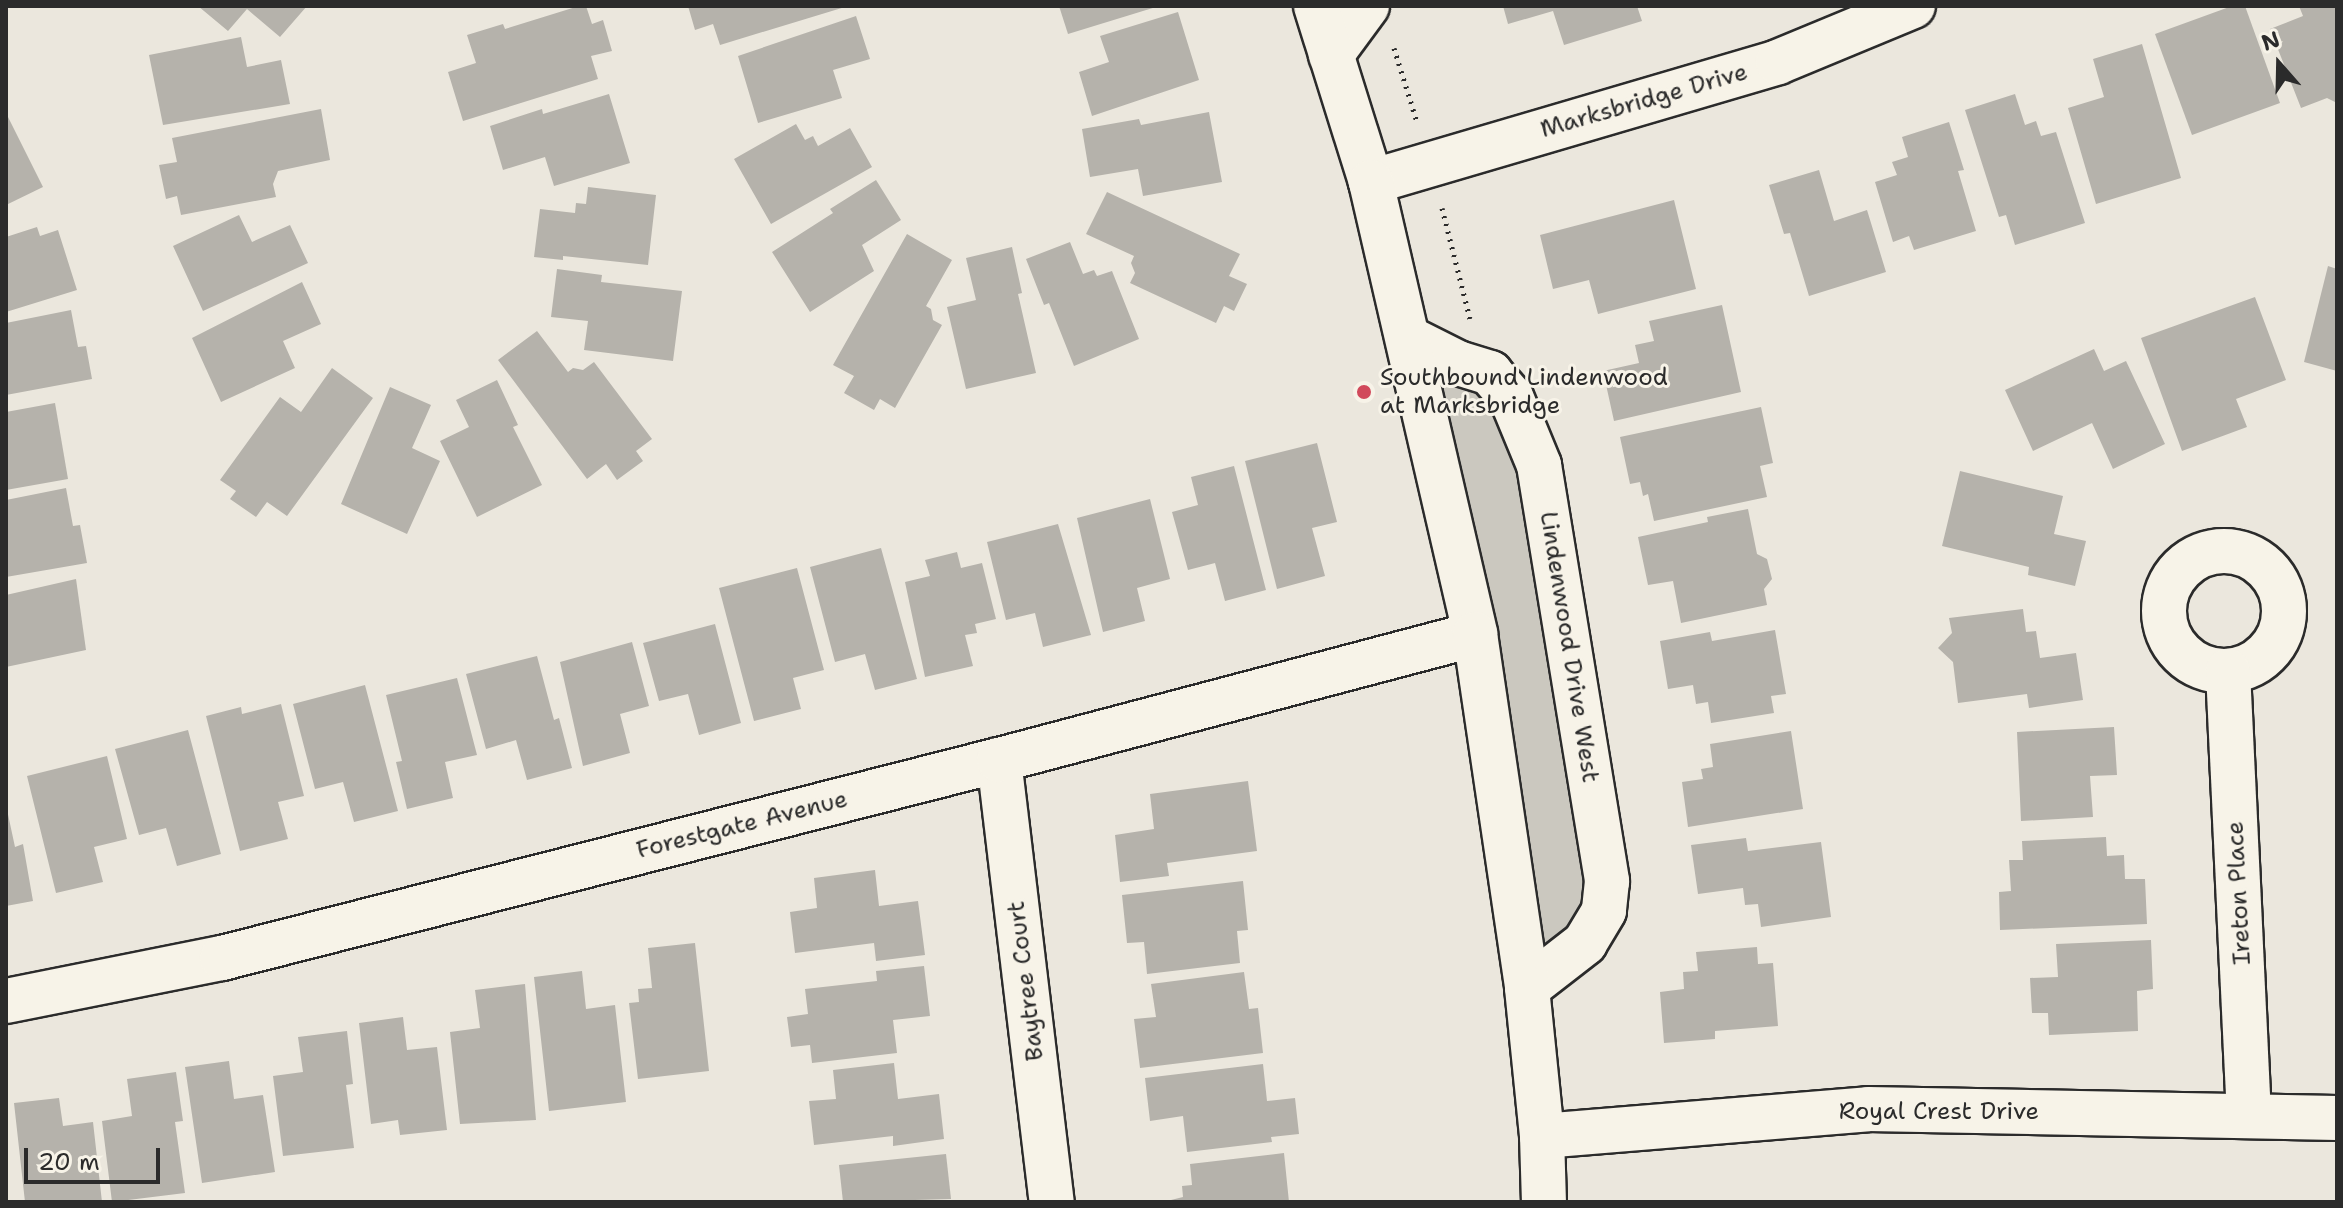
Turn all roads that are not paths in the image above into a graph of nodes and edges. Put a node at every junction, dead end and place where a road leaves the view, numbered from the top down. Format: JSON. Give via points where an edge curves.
{"nodes":[{"id":1,"x":1316,"y":6,"type":"edge"},
{"id":2,"x":1913,"y":6,"type":"edge"},
{"id":3,"x":1379,"y":21,"type":"edge"},
{"id":4,"x":1331,"y":55,"type":"junction"},
{"id":5,"x":1371,"y":182,"type":"junction"},
{"id":6,"x":1410,"y":339,"type":"junction"},
{"id":7,"x":1475,"y":634,"type":"junction"},
{"id":8,"x":2228,"y":671,"type":"dead end"},
{"id":9,"x":999,"y":760,"type":"junction"},
{"id":10,"x":1527,"y":988,"type":"junction"},
{"id":11,"x":6,"y":1001,"type":"edge"},
{"id":12,"x":2249,"y":1116,"type":"junction"},
{"id":13,"x":2337,"y":1118,"type":"edge"},
{"id":14,"x":1542,"y":1136,"type":"junction"},
{"id":15,"x":1052,"y":1202,"type":"edge"},
{"id":16,"x":1544,"y":1202,"type":"edge"}],
"edges":[{"from":1,"to":4,"type":"street"},
{"from":2,"to":5,"type":"street","name":"Marksbridge Drive","via":[[1778,62]]},
{"from":3,"to":4,"type":"street"},
{"from":4,"to":5,"type":"street"},
{"from":5,"to":6,"type":"street"},
{"from":6,"to":7,"type":"street"},
{"from":6,"to":10,"type":"street","name":"Lindenwood Drive West","via":[[1490,373],[1511,397],[1539,465],[1607,881],[1604,911],[1585,943]]},
{"from":7,"to":9,"type":"street","name":"Forestgate Avenue"},
{"from":7,"to":10,"type":"street"},
{"from":8,"to":12,"type":"street","name":"Ireton Place"},
{"from":9,"to":11,"type":"street","name":"Forestgate Avenue","via":[[222,958]]},
{"from":9,"to":15,"type":"street","name":"Baytree Court"},
{"from":10,"to":14,"type":"street"},
{"from":12,"to":13,"type":"street","name":"Royal Crest Drive"},
{"from":12,"to":14,"type":"street","name":"Royal Crest Drive","via":[[1868,1109]]},
{"from":14,"to":16,"type":"street"}]}
